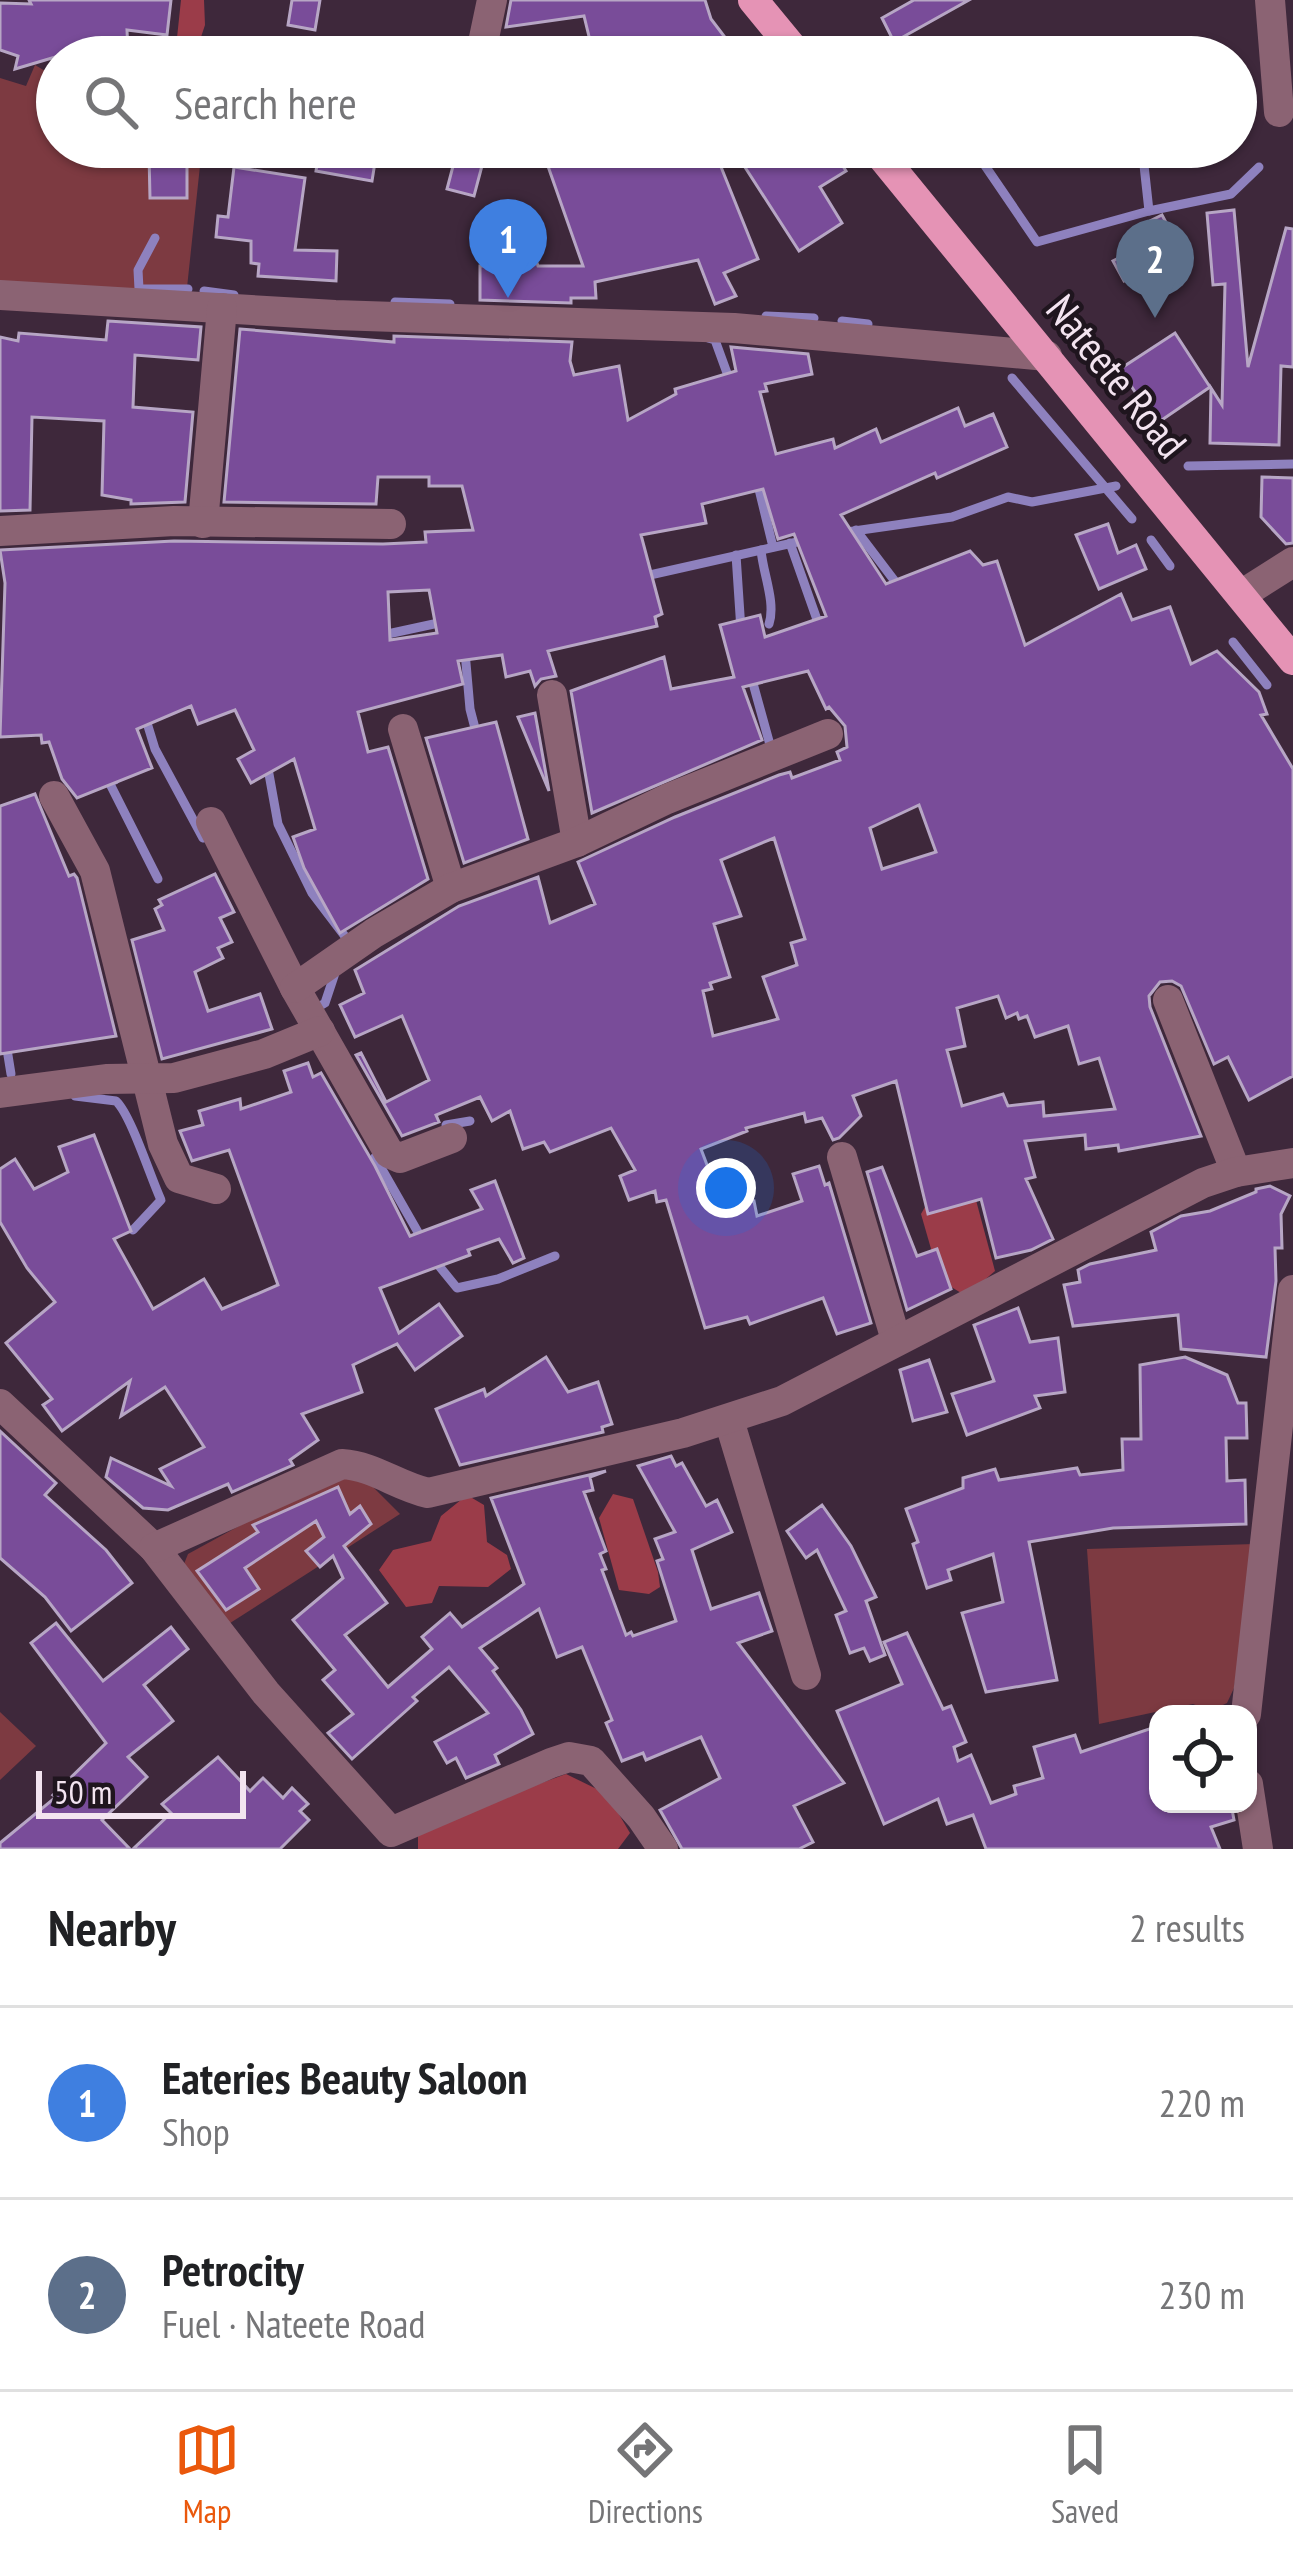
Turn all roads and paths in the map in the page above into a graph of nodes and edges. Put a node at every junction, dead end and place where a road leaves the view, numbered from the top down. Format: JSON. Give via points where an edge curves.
{"nodes":[{"id":1,"x":492,"y":0,"type":"edge"},
{"id":2,"x":753,"y":0,"type":"edge"},
{"id":3,"x":1270,"y":0,"type":"edge"},
{"id":4,"x":484,"y":36,"type":"edge"},
{"id":5,"x":783,"y":36,"type":"edge"},
{"id":6,"x":1279,"y":112,"type":"dead end"},
{"id":7,"x":891,"y":168,"type":"edge"},
{"id":8,"x":0,"y":295,"type":"edge"},
{"id":9,"x":222,"y":308,"type":"junction"},
{"id":10,"x":1046,"y":356,"type":"junction"},
{"id":11,"x":203,"y":523,"type":"junction"},
{"id":12,"x":392,"y":524,"type":"dead end"},
{"id":13,"x":0,"y":531,"type":"edge"},
{"id":14,"x":1293,"y":562,"type":"edge"},
{"id":15,"x":1240,"y":595,"type":"junction"},
{"id":16,"x":1293,"y":660,"type":"edge"},
{"id":17,"x":552,"y":694,"type":"dead end"},
{"id":18,"x":403,"y":729,"type":"dead end"},
{"id":19,"x":828,"y":734,"type":"dead end"},
{"id":20,"x":54,"y":796,"type":"dead end"},
{"id":21,"x":211,"y":822,"type":"dead end"},
{"id":22,"x":577,"y":842,"type":"junction"},
{"id":23,"x":451,"y":888,"type":"junction"},
{"id":24,"x":295,"y":988,"type":"junction"},
{"id":25,"x":1168,"y":1000,"type":"dead end"},
{"id":26,"x":320,"y":1031,"type":"junction"},
{"id":27,"x":146,"y":1078,"type":"junction"},
{"id":28,"x":0,"y":1094,"type":"edge"},
{"id":29,"x":452,"y":1138,"type":"dead end"},
{"id":30,"x":842,"y":1157,"type":"dead end"},
{"id":31,"x":1293,"y":1163,"type":"edge"},
{"id":32,"x":1236,"y":1172,"type":"junction"},
{"id":33,"x":216,"y":1189,"type":"dead end"},
{"id":34,"x":1293,"y":1290,"type":"edge"},
{"id":35,"x":896,"y":1340,"type":"junction"},
{"id":36,"x":0,"y":1404,"type":"edge"},
{"id":37,"x":729,"y":1420,"type":"junction"},
{"id":38,"x":154,"y":1548,"type":"junction"},
{"id":39,"x":806,"y":1676,"type":"dead end"},
{"id":40,"x":1247,"y":1705,"type":"edge"},
{"id":41,"x":1252,"y":1813,"type":"edge"},
{"id":42,"x":387,"y":1840,"type":"edge"},
{"id":43,"x":663,"y":1849,"type":"edge"},
{"id":44,"x":1258,"y":1849,"type":"edge"}],
"edges":[{"from":1,"to":4,"type":"street"},
{"from":2,"to":5,"type":"main road"},
{"from":3,"to":6,"type":"street"},
{"from":7,"to":10,"type":"main road","name":"Nateete Road"},
{"from":8,"to":9,"type":"street"},
{"from":9,"to":10,"type":"street","via":[[814,333]]},
{"from":9,"to":11,"type":"street"},
{"from":10,"to":15,"type":"main road","name":"Nateete Road"},
{"from":11,"to":12,"type":"street"},
{"from":11,"to":13,"type":"street"},
{"from":14,"to":15,"type":"street"},
{"from":15,"to":16,"type":"main road","name":"Nateete Road"},
{"from":17,"to":22,"type":"street"},
{"from":18,"to":23,"type":"street"},
{"from":19,"to":22,"type":"street","via":[[625,809]]},
{"from":20,"to":27,"type":"street","via":[[102,894]]},
{"from":21,"to":24,"type":"street"},
{"from":22,"to":23,"type":"street"},
{"from":23,"to":24,"type":"street"},
{"from":24,"to":26,"type":"street"},
{"from":25,"to":32,"type":"street"},
{"from":26,"to":27,"type":"street","via":[[211,1070]]},
{"from":26,"to":29,"type":"street","via":[[389,1153],[409,1156]]},
{"from":27,"to":28,"type":"street"},
{"from":27,"to":33,"type":"street","via":[[171,1166],[179,1178]]},
{"from":30,"to":35,"type":"street"},
{"from":31,"to":32,"type":"street"},
{"from":32,"to":35,"type":"street"},
{"from":34,"to":40,"type":"street"},
{"from":35,"to":37,"type":"street"},
{"from":36,"to":38,"type":"street"},
{"from":37,"to":38,"type":"street","via":[[428,1493],[342,1464]]},
{"from":37,"to":39,"type":"street"},
{"from":38,"to":42,"type":"street"},
{"from":41,"to":44,"type":"street"},
{"from":42,"to":43,"type":"street","via":[[580,1757]]}]}
